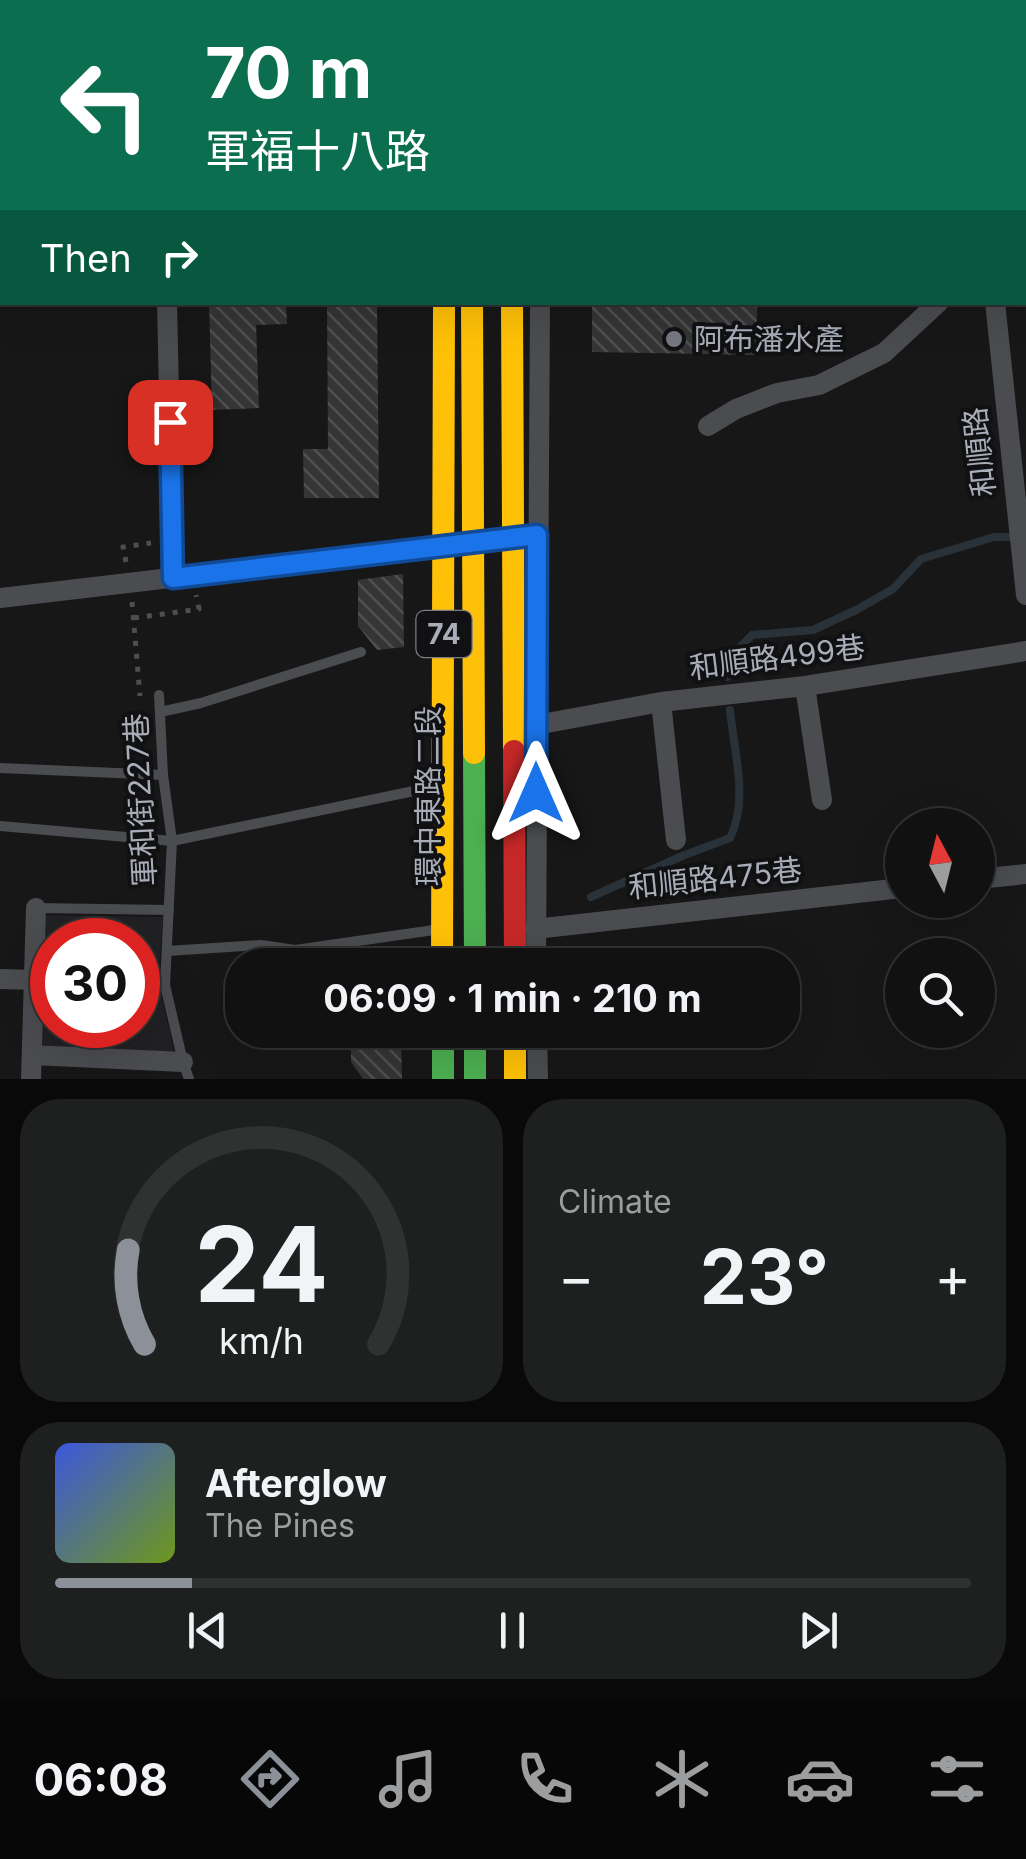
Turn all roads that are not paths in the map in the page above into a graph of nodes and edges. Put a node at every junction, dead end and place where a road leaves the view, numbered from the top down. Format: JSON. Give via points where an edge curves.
{"nodes":[{"id":1,"x":167,"y":305,"type":"edge"},
{"id":2,"x":456,"y":305,"type":"edge"},
{"id":3,"x":512,"y":305,"type":"edge"},
{"id":4,"x":540,"y":305,"type":"edge"},
{"id":5,"x":936,"y":305,"type":"edge"},
{"id":6,"x":994,"y":305,"type":"edge"},
{"id":7,"x":708,"y":426,"type":"dead end"},
{"id":8,"x":537,"y":535,"type":"junction"},
{"id":9,"x":458,"y":544,"type":"junction"},
{"id":10,"x":173,"y":578,"type":"junction"},
{"id":11,"x":1026,"y":595,"type":"edge"},
{"id":12,"x":0,"y":598,"type":"edge"},
{"id":13,"x":1026,"y":651,"type":"edge"},
{"id":14,"x":361,"y":652,"type":"dead end"},
{"id":15,"x":805,"y":686,"type":"junction"},
{"id":16,"x":160,"y":696,"type":"dead end"},
{"id":17,"x":660,"y":702,"type":"junction"},
{"id":18,"x":160,"y":712,"type":"junction"},
{"id":19,"x":536,"y":725,"type":"junction"},
{"id":20,"x":0,"y":768,"type":"edge"},
{"id":21,"x":162,"y":775,"type":"junction"},
{"id":22,"x":459,"y":782,"type":"junction"},
{"id":23,"x":822,"y":800,"type":"dead end"},
{"id":24,"x":0,"y":826,"type":"edge"},
{"id":25,"x":676,"y":840,"type":"dead end"},
{"id":26,"x":172,"y":841,"type":"junction"},
{"id":27,"x":1026,"y":874,"type":"edge"},
{"id":28,"x":995,"y":877,"type":"edge"},
{"id":29,"x":885,"y":890,"type":"edge"},
{"id":30,"x":36,"y":908,"type":"joint"},
{"id":31,"x":169,"y":910,"type":"junction"},
{"id":32,"x":36,"y":918,"type":"edge"},
{"id":33,"x":457,"y":927,"type":"junction"},
{"id":34,"x":535,"y":929,"type":"junction"},
{"id":35,"x":442,"y":948,"type":"edge"},
{"id":36,"x":458,"y":948,"type":"edge"},
{"id":37,"x":475,"y":948,"type":"edge"},
{"id":38,"x":515,"y":948,"type":"edge"},
{"id":39,"x":536,"y":948,"type":"edge"},
{"id":40,"x":167,"y":951,"type":"junction"},
{"id":41,"x":0,"y":978,"type":"edge"},
{"id":42,"x":30,"y":980,"type":"edge"},
{"id":43,"x":32,"y":1048,"type":"edge"},
{"id":44,"x":443,"y":1048,"type":"edge"},
{"id":45,"x":457,"y":1048,"type":"edge"},
{"id":46,"x":475,"y":1048,"type":"edge"},
{"id":47,"x":515,"y":1048,"type":"edge"},
{"id":48,"x":537,"y":1048,"type":"edge"},
{"id":49,"x":32,"y":1055,"type":"junction"},
{"id":50,"x":186,"y":1071,"type":"edge"},
{"id":51,"x":31,"y":1079,"type":"edge"},
{"id":52,"x":443,"y":1079,"type":"edge"},
{"id":53,"x":456,"y":1079,"type":"edge"},
{"id":54,"x":475,"y":1079,"type":"edge"},
{"id":55,"x":515,"y":1079,"type":"edge"},
{"id":56,"x":538,"y":1079,"type":"edge"}],
"edges":[{"from":1,"to":10,"type":"street"},
{"from":2,"to":9,"type":"street","name":"環中東路二段"},
{"from":2,"to":35,"type":"highway","number":"74","bridge":true,"via":[[445,562]]},
{"from":2,"to":37,"type":"highway","number":"74","bridge":true},
{"from":3,"to":38,"type":"highway","number":"74","bridge":true},
{"from":4,"to":8,"type":"street"},
{"from":5,"to":7,"type":"street","via":[[884,353]]},
{"from":6,"to":11,"type":"street","name":"和順路"},
{"from":8,"to":9,"type":"street"},
{"from":8,"to":19,"type":"street"},
{"from":9,"to":10,"type":"street"},
{"from":9,"to":22,"type":"street","name":"環中東路二段"},
{"from":10,"to":12,"type":"street"},
{"from":13,"to":15,"type":"street","name":"和順路499巷"},
{"from":14,"to":18,"type":"lane"},
{"from":15,"to":17,"type":"street","name":"和順路499巷"},
{"from":15,"to":23,"type":"street"},
{"from":16,"to":18,"type":"lane","name":"軍和街227巷"},
{"from":17,"to":19,"type":"street","name":"和順路499巷"},
{"from":17,"to":25,"type":"street"},
{"from":18,"to":21,"type":"lane","name":"軍和街227巷"},
{"from":19,"to":34,"type":"street"},
{"from":20,"to":21,"type":"lane"},
{"from":21,"to":26,"type":"lane","name":"軍和街227巷"},
{"from":22,"to":26,"type":"lane"},
{"from":22,"to":33,"type":"street","name":"環中東路二段"},
{"from":24,"to":26,"type":"lane"},
{"from":26,"to":31,"type":"lane","name":"軍和街227巷"},
{"from":27,"to":28,"type":"street"},
{"from":29,"to":34,"type":"street","name":"和順路475巷"},
{"from":30,"to":31,"type":"lane"},
{"from":30,"to":32,"type":"street"},
{"from":31,"to":40,"type":"lane","name":"軍和街227巷"},
{"from":33,"to":36,"type":"street","name":"環中東路二段"},
{"from":33,"to":40,"type":"lane","via":[[296,950]]},
{"from":34,"to":39,"type":"street"},
{"from":40,"to":50,"type":"lane","name":"軍和街227巷","via":[[165,984]]},
{"from":41,"to":42,"type":"street"},
{"from":43,"to":49,"type":"street"},
{"from":44,"to":52,"type":"highway"},
{"from":45,"to":53,"type":"street"},
{"from":46,"to":54,"type":"highway"},
{"from":47,"to":55,"type":"highway"},
{"from":48,"to":56,"type":"street"},
{"from":49,"to":50,"type":"street"},
{"from":49,"to":51,"type":"street"}]}
